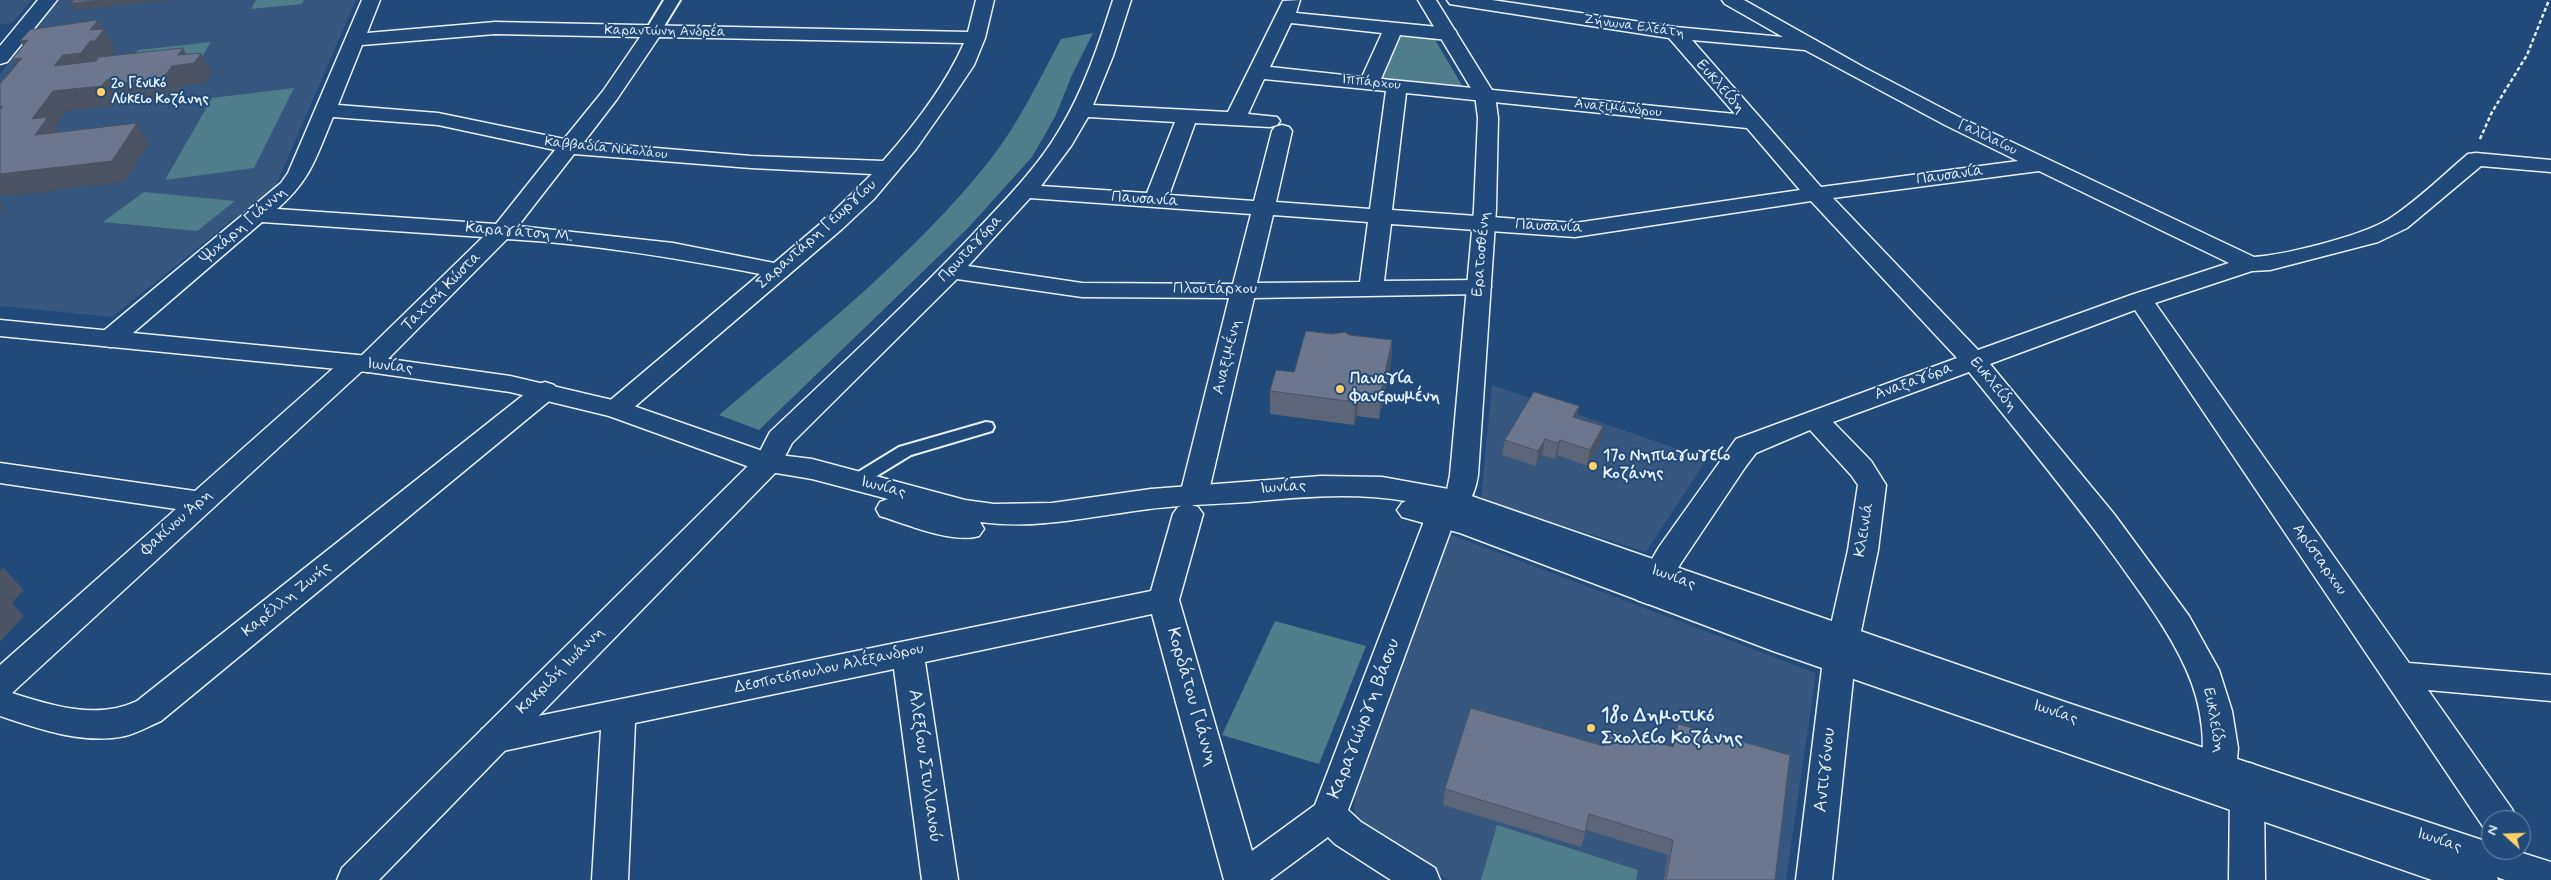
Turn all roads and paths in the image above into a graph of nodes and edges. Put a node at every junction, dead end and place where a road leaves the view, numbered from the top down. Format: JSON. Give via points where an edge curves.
{"nodes":[{"id":1,"x":48,"y":0,"type":"edge"},
{"id":2,"x":371,"y":0,"type":"edge"},
{"id":3,"x":672,"y":0,"type":"edge"},
{"id":4,"x":984,"y":0,"type":"edge"},
{"id":5,"x":1122,"y":0,"type":"edge"},
{"id":6,"x":1292,"y":0,"type":"edge"},
{"id":7,"x":1426,"y":0,"type":"edge"},
{"id":8,"x":1456,"y":0,"type":"edge"},
{"id":9,"x":1731,"y":0,"type":"edge"},
{"id":10,"x":2549,"y":0,"type":"edge"},
{"id":11,"x":1284,"y":18,"type":"junction"},
{"id":12,"x":1394,"y":28,"type":"junction"},
{"id":13,"x":24,"y":29,"type":"junction"},
{"id":14,"x":0,"y":32,"type":"edge"},
{"id":15,"x":652,"y":33,"type":"junction"},
{"id":16,"x":1675,"y":33,"type":"junction"},
{"id":17,"x":1448,"y":34,"type":"junction"},
{"id":18,"x":976,"y":38,"type":"junction"},
{"id":19,"x":354,"y":40,"type":"junction"},
{"id":20,"x":1812,"y":46,"type":"junction"},
{"id":21,"x":0,"y":58,"type":"edge"},
{"id":22,"x":1257,"y":72,"type":"junction"},
{"id":23,"x":1369,"y":83,"type":"junction"},
{"id":24,"x":1397,"y":86,"type":"junction"},
{"id":25,"x":1485,"y":95,"type":"junction"},
{"id":26,"x":325,"y":110,"type":"junction"},
{"id":27,"x":1080,"y":110,"type":"junction"},
{"id":28,"x":1188,"y":116,"type":"junction"},
{"id":29,"x":1235,"y":119,"type":"junction"},
{"id":30,"x":1752,"y":122,"type":"junction"},
{"id":31,"x":569,"y":147,"type":"junction"},
{"id":32,"x":2476,"y":159,"type":"junction"},
{"id":33,"x":2041,"y":164,"type":"junction"},
{"id":34,"x":2551,"y":166,"type":"edge"},
{"id":35,"x":889,"y":168,"type":"junction"},
{"id":36,"x":1024,"y":191,"type":"junction"},
{"id":37,"x":1816,"y":194,"type":"junction"},
{"id":38,"x":1156,"y":200,"type":"junction"},
{"id":39,"x":1264,"y":208,"type":"junction"},
{"id":40,"x":258,"y":215,"type":"junction"},
{"id":41,"x":1380,"y":216,"type":"junction"},
{"id":42,"x":1484,"y":223,"type":"junction"},
{"id":43,"x":502,"y":231,"type":"junction"},
{"id":44,"x":2250,"y":264,"type":"junction"},
{"id":45,"x":952,"y":270,"type":"junction"},
{"id":46,"x":778,"y":271,"type":"junction"},
{"id":47,"x":1479,"y":287,"type":"junction"},
{"id":48,"x":1371,"y":288,"type":"junction"},
{"id":49,"x":1244,"y":291,"type":"junction"},
{"id":50,"x":2140,"y":300,"type":"junction"},
{"id":51,"x":0,"y":328,"type":"edge"},
{"id":52,"x":110,"y":339,"type":"junction"},
{"id":53,"x":1974,"y":361,"type":"junction"},
{"id":54,"x":362,"y":364,"type":"junction"},
{"id":55,"x":545,"y":391,"type":"junction"},
{"id":56,"x":624,"y":412,"type":"junction"},
{"id":57,"x":1815,"y":419,"type":"junction"},
{"id":58,"x":986,"y":427,"type":"dead end"},
{"id":59,"x":768,"y":463,"type":"junction"},
{"id":60,"x":0,"y":473,"type":"edge"},
{"id":61,"x":856,"y":481,"type":"junction"},
{"id":62,"x":200,"y":502,"type":"junction"},
{"id":63,"x":1191,"y":505,"type":"junction"},
{"id":64,"x":1447,"y":508,"type":"junction"},
{"id":65,"x":1654,"y":583,"type":"junction"},
{"id":66,"x":1164,"y":600,"type":"junction"},
{"id":67,"x":1841,"y":650,"type":"junction"},
{"id":68,"x":908,"y":653,"type":"junction"},
{"id":69,"x":2398,"y":675,"type":"junction"},
{"id":70,"x":0,"y":685,"type":"edge"},
{"id":71,"x":2551,"y":688,"type":"edge"},
{"id":72,"x":0,"y":703,"type":"edge"},
{"id":73,"x":619,"y":713,"type":"junction"},
{"id":74,"x":494,"y":739,"type":"junction"},
{"id":75,"x":2232,"y":783,"type":"junction"},
{"id":76,"x":2491,"y":810,"type":"edge"},
{"id":77,"x":1329,"y":815,"type":"junction"},
{"id":78,"x":2536,"y":870,"type":"edge"},
{"id":79,"x":355,"y":880,"type":"edge"},
{"id":80,"x":610,"y":880,"type":"edge"},
{"id":81,"x":940,"y":880,"type":"edge"},
{"id":82,"x":1242,"y":880,"type":"edge"},
{"id":83,"x":1422,"y":880,"type":"edge"},
{"id":84,"x":1814,"y":880,"type":"edge"},
{"id":85,"x":2247,"y":880,"type":"edge"},
{"id":86,"x":2480,"y":880,"type":"edge"}],
"edges":[{"from":1,"to":13,"type":"street"},
{"from":2,"to":19,"type":"street","name":"Ψυχάρη Γιάννη"},
{"from":3,"to":15,"type":"street","name":"Ταχτσή Κώστα"},
{"from":4,"to":18,"type":"street","name":"Σαραντάρη Γεωργίου"},
{"from":5,"to":27,"type":"street","name":"Πρωταγόρα"},
{"from":6,"to":11,"type":"street"},
{"from":7,"to":17,"type":"street","name":"Ερατοσθένη"},
{"from":8,"to":16,"type":"street","name":"Ζήνωνα Ελεάτη"},
{"from":9,"to":20,"type":"street","name":"Γαλιλαίου"},
{"from":10,"to":32,"type":"path","via":[[2518,70],[2486,120]]},
{"from":11,"to":12,"type":"street"},
{"from":11,"to":22,"type":"street"},
{"from":12,"to":17,"type":"street"},
{"from":12,"to":23,"type":"street"},
{"from":13,"to":14,"type":"street"},
{"from":13,"to":21,"type":"street"},
{"from":15,"to":18,"type":"street","name":"Καραντώνη Ανδρέα"},
{"from":15,"to":19,"type":"street","name":"Καραντώνη Ανδρέα","via":[[495,28]]},
{"from":15,"to":31,"type":"street","name":"Ταχτσή Κώστα","via":[[610,95]]},
{"from":16,"to":20,"type":"street","name":"Ζήνωνα Ελεάτη"},
{"from":16,"to":30,"type":"street","name":"Ευκλείδη"},
{"from":17,"to":25,"type":"street","name":"Ερατοσθένη"},
{"from":18,"to":35,"type":"street","name":"Σαραντάρη Γεωργίου","via":[[964,65],[946,92]]},
{"from":19,"to":26,"type":"street","name":"Ψυχάρη Γιάννη"},
{"from":20,"to":33,"type":"street","name":"Γαλιλαίου","via":[[1952,121]]},
{"from":22,"to":23,"type":"street","name":"Ιππάρχου"},
{"from":22,"to":29,"type":"street"},
{"from":23,"to":24,"type":"street","name":"Ιππάρχου"},
{"from":24,"to":25,"type":"street","name":"Ιππάρχου"},
{"from":24,"to":41,"type":"street"},
{"from":25,"to":30,"type":"street","name":"Αναξιμάνδρου"},
{"from":25,"to":42,"type":"street","name":"Ερατοσθένη","via":[[1488,118]]},
{"from":26,"to":31,"type":"street","name":"Καββαδία Νικολάου","via":[[438,120]]},
{"from":26,"to":40,"type":"street","name":"Ψυχάρη Γιάννη","via":[[299,173],[289,188]]},
{"from":27,"to":28,"type":"street"},
{"from":27,"to":36,"type":"street","name":"Πρωταγόρα","via":[[1059,147]]},
{"from":28,"to":29,"type":"street"},
{"from":28,"to":38,"type":"street"},
{"from":29,"to":39,"type":"street","name":"Αναξιμένη","via":[[1276,126]]},
{"from":30,"to":37,"type":"street","name":"Ευκλείδη"},
{"from":31,"to":35,"type":"street","name":"Καββαδία Νικολάου","via":[[751,162]]},
{"from":31,"to":43,"type":"street","name":"Ταχτσή Κώστα"},
{"from":32,"to":34,"type":"street"},
{"from":32,"to":44,"type":"street","name":"Αναξαγόρα","via":[[2398,223],[2370,238],[2270,263]]},
{"from":33,"to":37,"type":"street","name":"Παυσανία"},
{"from":33,"to":44,"type":"street","name":"Γαλιλαίου"},
{"from":35,"to":46,"type":"street","name":"Σαραντάρη Γεωργίου","via":[[834,224]]},
{"from":36,"to":38,"type":"street","name":"Παυσανία"},
{"from":36,"to":45,"type":"street","name":"Πρωταγόρα"},
{"from":37,"to":42,"type":"street","name":"Παυσανία","via":[[1595,229],[1553,230]]},
{"from":37,"to":53,"type":"street","name":"Ευκλείδη"},
{"from":38,"to":39,"type":"street","name":"Παυσανία"},
{"from":39,"to":41,"type":"street","name":"Παυσανία"},
{"from":39,"to":49,"type":"street","name":"Αναξιμένη"},
{"from":40,"to":43,"type":"street","name":"Καραγάτση Μ."},
{"from":40,"to":52,"type":"street","name":"Ψυχάρη Γιάννη"},
{"from":41,"to":42,"type":"street","name":"Παυσανία"},
{"from":41,"to":48,"type":"street"},
{"from":42,"to":47,"type":"street","name":"Ερατοσθένη"},
{"from":43,"to":46,"type":"street","name":"Καραγάτση Μ.","via":[[624,243]]},
{"from":43,"to":54,"type":"street","name":"Ταχτσή Κώστα"},
{"from":44,"to":50,"type":"street","name":"Αναξαγόρα"},
{"from":45,"to":49,"type":"street","name":"Πλουτάρχου","via":[[1082,290]]},
{"from":45,"to":59,"type":"street","name":"Πρωταγόρα","via":[[780,438]]},
{"from":46,"to":56,"type":"street","name":"Σαραντάρη Γεωργίου"},
{"from":47,"to":48,"type":"street","name":"Πλουτάρχου"},
{"from":47,"to":64,"type":"street","name":"Ερατοσθένη","via":[[1464,475],[1460,493]]},
{"from":48,"to":49,"type":"street","name":"Πλουτάρχου"},
{"from":49,"to":63,"type":"street","name":"Αναξιμένη"},
{"from":50,"to":53,"type":"street","name":"Αναξαγόρα"},
{"from":50,"to":69,"type":"street","name":"Αρίσταρχου"},
{"from":51,"to":52,"type":"street","name":"Ιωνίας"},
{"from":52,"to":54,"type":"street","name":"Ιωνίας"},
{"from":53,"to":57,"type":"street","name":"Αναξαγόρα"},
{"from":53,"to":75,"type":"street","name":"Ευκλείδη","via":[[2104,521],[2178,625],[2203,670],[2215,711],[2220,748]]},
{"from":54,"to":55,"type":"street","name":"Ιωνίας","via":[[444,373]]},
{"from":54,"to":62,"type":"street","name":"Φακίνου Άρη"},
{"from":55,"to":56,"type":"street","name":"Ιωνίας"},
{"from":55,"to":72,"type":"street","name":"Καρέλλη Ζωής","via":[[149,711],[127,722],[100,725],[73,723]]},
{"from":56,"to":59,"type":"street","name":"Ιωνίας"},
{"from":57,"to":65,"type":"street","name":"Αναξαγόρα","via":[[1746,446],[1704,504]]},
{"from":57,"to":67,"type":"street","name":"Κλεινιά","via":[[1872,484],[1863,550]]},
{"from":58,"to":61,"type":"lane","via":[[905,451]]},
{"from":59,"to":61,"type":"street","name":"Ιωνίας","via":[[812,468]]},
{"from":59,"to":63,"type":"street","name":"Ιωνίας","via":[[786,476],[802,482],[930,521],[987,532],[1052,530],[1140,517]]},
{"from":59,"to":74,"type":"street","name":"Κακριδή Ιωάννη"},
{"from":60,"to":62,"type":"street"},
{"from":61,"to":63,"type":"street","name":"Ιωνίας","via":[[965,510],[994,514]]},
{"from":62,"to":70,"type":"street","name":"Φακίνου Άρη"},
{"from":63,"to":64,"type":"street","name":"Ιωνίας","via":[[1340,502]]},
{"from":63,"to":66,"type":"street"},
{"from":64,"to":65,"type":"street","name":"Ιωνίας"},
{"from":64,"to":77,"type":"street","name":"Καραγιώργη Βάσου"},
{"from":65,"to":67,"type":"street","name":"Ιωνίας"},
{"from":66,"to":68,"type":"street","name":"Δεσποτόπουλου Αλέξανδρου"},
{"from":66,"to":82,"type":"street","name":"Κορδάτου Γιάννη"},
{"from":67,"to":75,"type":"street","name":"Ιωνίας"},
{"from":67,"to":84,"type":"street","name":"Αντιγόνου"},
{"from":68,"to":73,"type":"street","name":"Δεσποτόπουλου Αλέξανδρου"},
{"from":68,"to":81,"type":"street","name":"Αλεξίου Στυλιανού"},
{"from":69,"to":71,"type":"street"},
{"from":69,"to":76,"type":"street","name":"Αρίσταρχου"},
{"from":73,"to":74,"type":"street","name":"Δεσποτόπουλου Αλέξανδρου"},
{"from":73,"to":80,"type":"street"},
{"from":74,"to":79,"type":"street","name":"Κακριδή Ιωάννη"},
{"from":75,"to":78,"type":"street","name":"Ιωνίας"},
{"from":75,"to":85,"type":"street","name":"Ευκλείδη"},
{"from":75,"to":86,"type":"street","name":"Ιωνίας"},
{"from":77,"to":82,"type":"street"},
{"from":77,"to":83,"type":"street","name":"Καραγιώργη Βάσου","via":[[1348,833]]}]}
